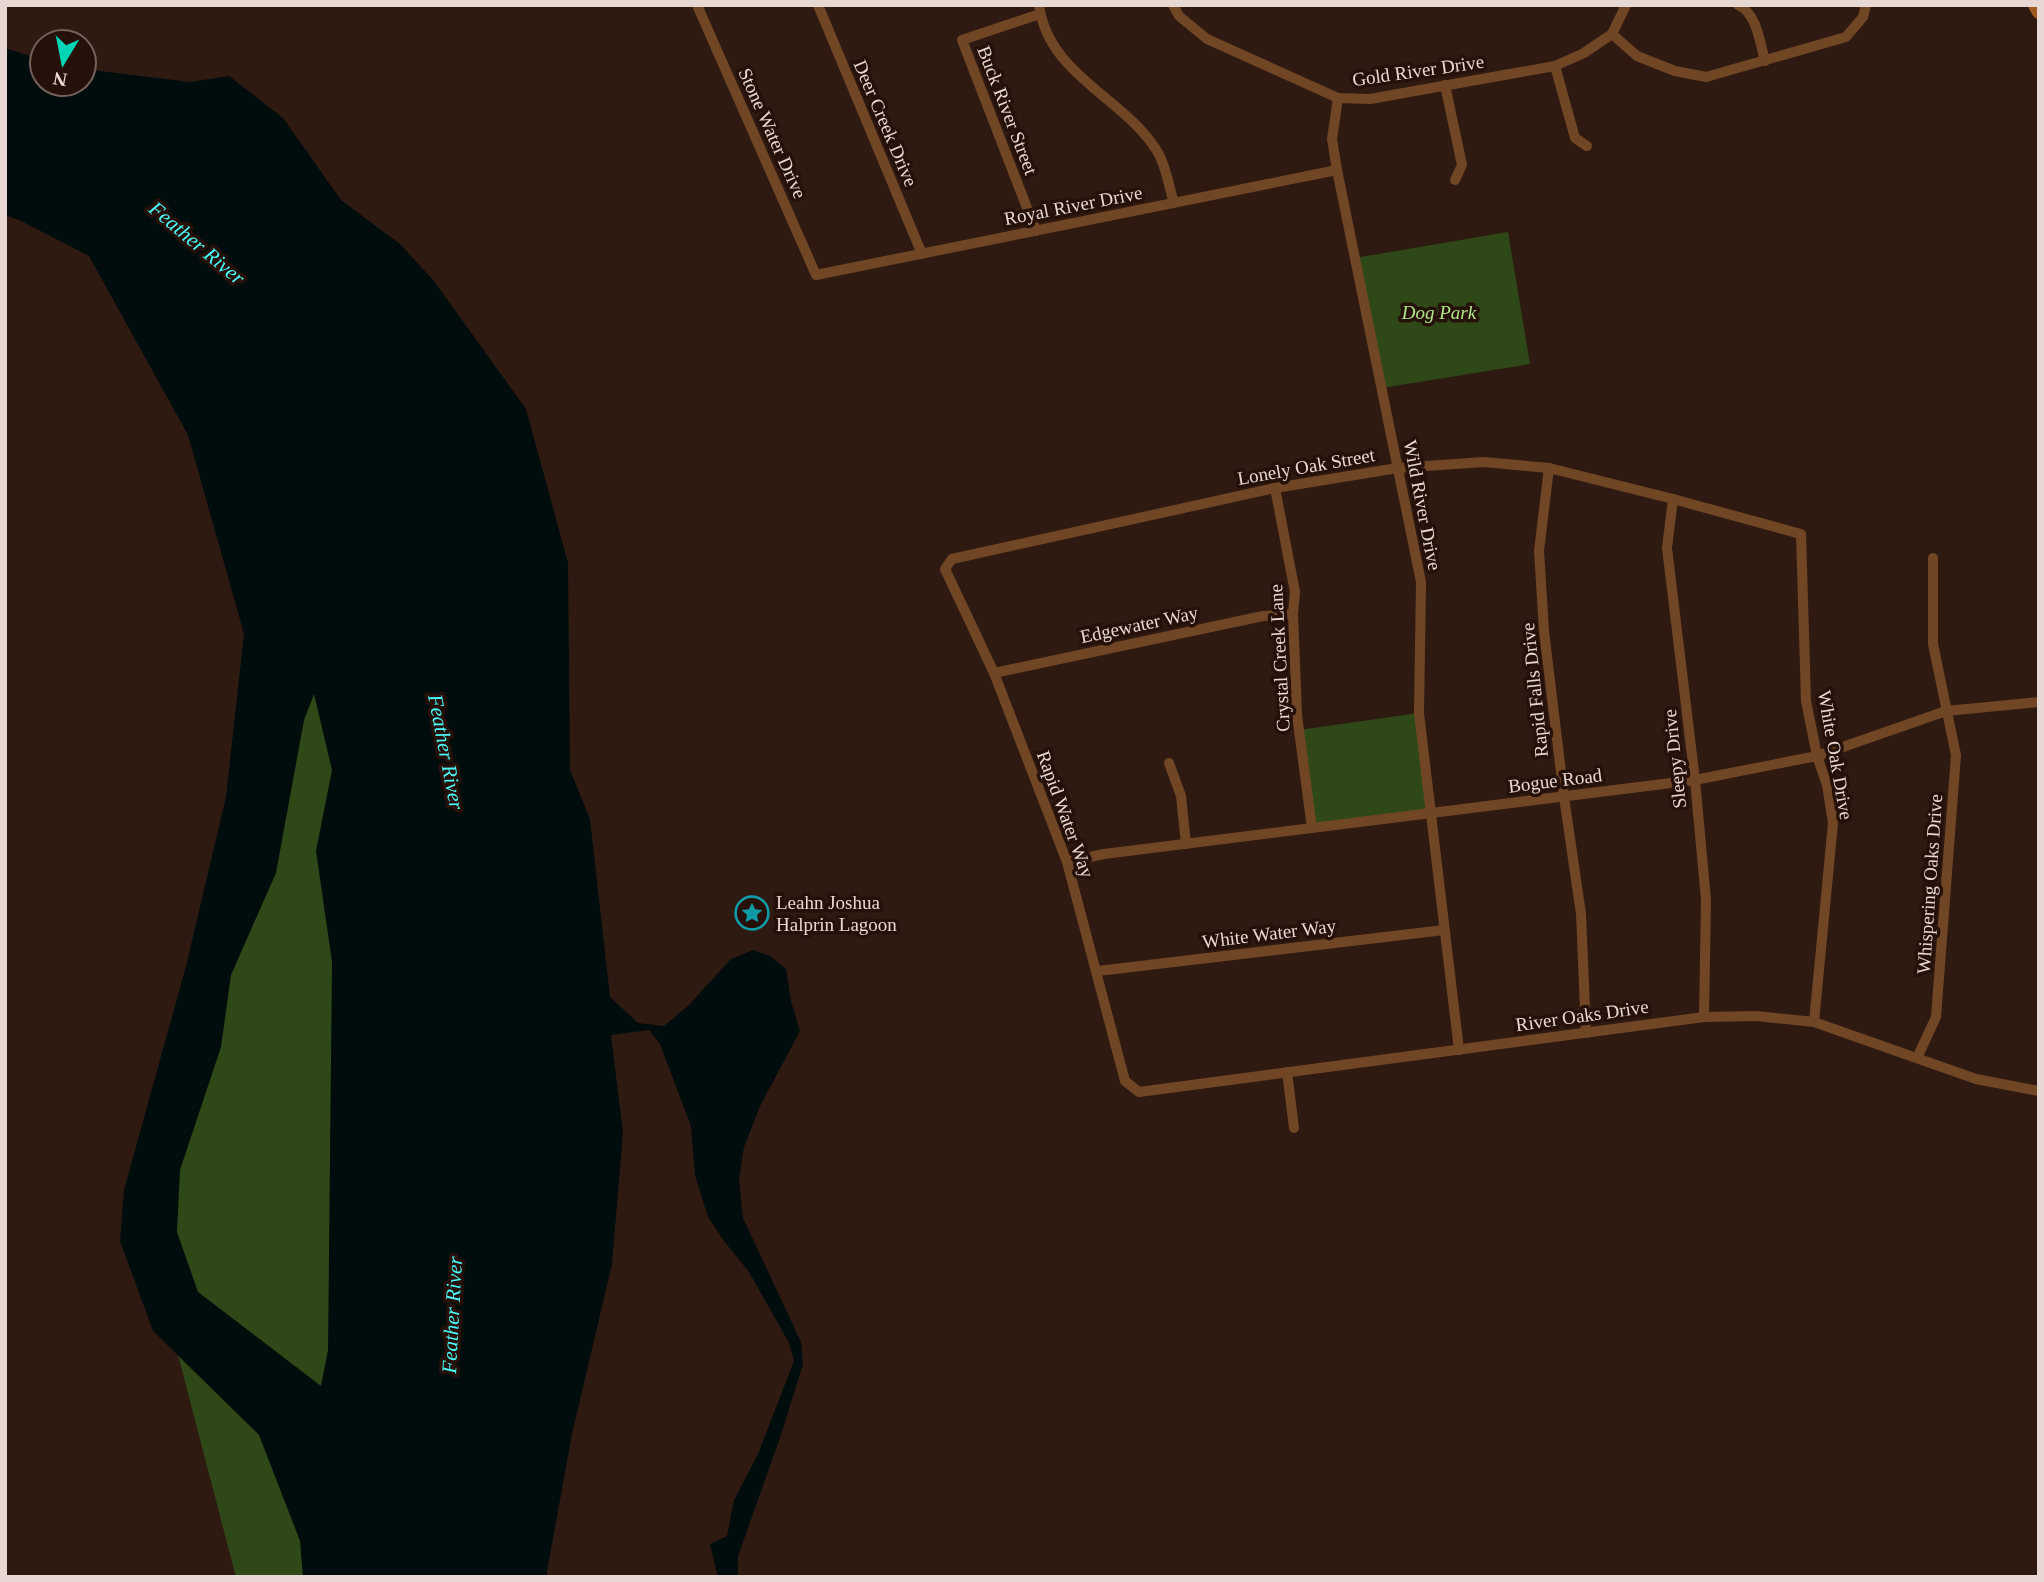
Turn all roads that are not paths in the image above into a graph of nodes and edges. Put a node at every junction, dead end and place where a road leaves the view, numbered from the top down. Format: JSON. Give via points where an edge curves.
{"nodes":[{"id":1,"x":697,"y":5,"type":"edge"},
{"id":2,"x":818,"y":5,"type":"edge"},
{"id":3,"x":1173,"y":5,"type":"edge"},
{"id":4,"x":1626,"y":5,"type":"edge"},
{"id":5,"x":1738,"y":5,"type":"edge"},
{"id":6,"x":1866,"y":5,"type":"edge"},
{"id":7,"x":2035,"y":5,"type":"edge"},
{"id":8,"x":1040,"y":10,"type":"edge"},
{"id":9,"x":2039,"y":12,"type":"edge"},
{"id":10,"x":1612,"y":34,"type":"junction"},
{"id":11,"x":1765,"y":61,"type":"junction"},
{"id":12,"x":1555,"y":66,"type":"junction"},
{"id":13,"x":1445,"y":85,"type":"junction"},
{"id":14,"x":1338,"y":98,"type":"junction"},
{"id":15,"x":1587,"y":146,"type":"dead end"},
{"id":16,"x":1338,"y":170,"type":"junction"},
{"id":17,"x":1455,"y":180,"type":"dead end"},
{"id":18,"x":1174,"y":203,"type":"junction"},
{"id":19,"x":1036,"y":230,"type":"junction"},
{"id":20,"x":922,"y":254,"type":"junction"},
{"id":21,"x":816,"y":275,"type":"joint"},
{"id":22,"x":1398,"y":468,"type":"junction"},
{"id":23,"x":1549,"y":468,"type":"junction"},
{"id":24,"x":1275,"y":488,"type":"junction"},
{"id":25,"x":1673,"y":499,"type":"junction"},
{"id":26,"x":1801,"y":534,"type":"joint"},
{"id":27,"x":1933,"y":558,"type":"dead end"},
{"id":28,"x":945,"y":569,"type":"joint"},
{"id":29,"x":1293,"y":614,"type":"junction"},
{"id":30,"x":994,"y":673,"type":"junction"},
{"id":31,"x":2039,"y":702,"type":"edge"},
{"id":32,"x":1946,"y":710,"type":"junction"},
{"id":33,"x":1816,"y":756,"type":"junction"},
{"id":34,"x":1169,"y":763,"type":"dead end"},
{"id":35,"x":1695,"y":780,"type":"junction"},
{"id":36,"x":1564,"y":797,"type":"junction"},
{"id":37,"x":1430,"y":814,"type":"junction"},
{"id":38,"x":1312,"y":828,"type":"junction"},
{"id":39,"x":1186,"y":844,"type":"junction"},
{"id":40,"x":1067,"y":862,"type":"junction"},
{"id":41,"x":1444,"y":930,"type":"junction"},
{"id":42,"x":1098,"y":971,"type":"junction"},
{"id":43,"x":1704,"y":1017,"type":"junction"},
{"id":44,"x":1814,"y":1022,"type":"junction"},
{"id":45,"x":1586,"y":1033,"type":"junction"},
{"id":46,"x":1459,"y":1049,"type":"junction"},
{"id":47,"x":1917,"y":1058,"type":"junction"},
{"id":48,"x":1287,"y":1072,"type":"junction"},
{"id":49,"x":1125,"y":1081,"type":"joint"},
{"id":50,"x":2039,"y":1091,"type":"edge"},
{"id":51,"x":1294,"y":1128,"type":"dead end"}],
"edges":[{"from":1,"to":21,"type":"street","name":"Stone Water Drive"},
{"from":2,"to":20,"type":"street","name":"Deer Creek Drive"},
{"from":3,"to":14,"type":"street","name":"Gold River Drive","via":[[1179,16],[1207,39]]},
{"from":4,"to":10,"type":"street"},
{"from":5,"to":11,"type":"street","via":[[1755,23]]},
{"from":6,"to":11,"type":"street","via":[[1863,17],[1846,37]]},
{"from":7,"to":9,"type":"street"},
{"from":8,"to":18,"type":"street","via":[[1048,36],[1063,58],[1135,124],[1158,152]]},
{"from":8,"to":19,"type":"street","name":"Buck River Street","via":[[962,40]]},
{"from":10,"to":11,"type":"street","via":[[1637,56],[1706,77]]},
{"from":10,"to":12,"type":"street","name":"Gold River Drive"},
{"from":12,"to":13,"type":"street","name":"Gold River Drive"},
{"from":12,"to":15,"type":"street","via":[[1576,138]]},
{"from":13,"to":14,"type":"street","name":"Gold River Drive","via":[[1370,99]]},
{"from":13,"to":17,"type":"street","via":[[1462,165]]},
{"from":14,"to":16,"type":"street","name":"Wild River Drive","via":[[1332,139]]},
{"from":16,"to":18,"type":"street","name":"Royal River Drive"},
{"from":16,"to":22,"type":"street","name":"Wild River Drive"},
{"from":18,"to":19,"type":"street","name":"Royal River Drive"},
{"from":19,"to":20,"type":"street","name":"Royal River Drive"},
{"from":20,"to":21,"type":"street","name":"Royal River Drive"},
{"from":22,"to":23,"type":"street","name":"Lonely Oak Street","via":[[1484,462]]},
{"from":22,"to":24,"type":"street","name":"Lonely Oak Street"},
{"from":22,"to":37,"type":"street","name":"Wild River Drive","via":[[1421,582],[1419,713]]},
{"from":23,"to":25,"type":"street","name":"Lonely Oak Street"},
{"from":23,"to":36,"type":"street","name":"Rapid Falls Drive","via":[[1539,551]]},
{"from":24,"to":28,"type":"street","name":"Lonely Oak Street","via":[[952,559]]},
{"from":24,"to":29,"type":"street","name":"Crystal Creek Lane","via":[[1295,593]]},
{"from":25,"to":26,"type":"street","name":"Lonely Oak Street"},
{"from":25,"to":35,"type":"street","name":"Sleepy Drive","via":[[1667,548]]},
{"from":26,"to":33,"type":"street","name":"White Oak Drive","via":[[1806,701]]},
{"from":27,"to":32,"type":"street","name":"Whispering Oaks Drive","via":[[1933,644]]},
{"from":28,"to":30,"type":"street","name":"Rapid Water Way"},
{"from":29,"to":30,"type":"street","name":"Edgewater Way","via":[[1263,616]]},
{"from":29,"to":38,"type":"street","name":"Crystal Creek Lane","via":[[1297,715]]},
{"from":30,"to":40,"type":"street","name":"Rapid Water Way"},
{"from":31,"to":32,"type":"street","name":"Bogue Road"},
{"from":32,"to":33,"type":"street","name":"Bogue Road"},
{"from":32,"to":47,"type":"street","name":"Whispering Oaks Drive","via":[[1956,755],[1936,1017]]},
{"from":33,"to":35,"type":"street","name":"Bogue Road"},
{"from":33,"to":44,"type":"street","name":"White Oak Drive","via":[[1832,823]]},
{"from":34,"to":39,"type":"street","via":[[1181,796]]},
{"from":35,"to":36,"type":"street","name":"Bogue Road"},
{"from":35,"to":43,"type":"street","name":"Sleepy Drive","via":[[1706,900]]},
{"from":36,"to":37,"type":"street","name":"Bogue Road"},
{"from":36,"to":45,"type":"street","name":"Rapid Falls Drive","via":[[1581,914]]},
{"from":37,"to":38,"type":"street","name":"Bogue Road"},
{"from":37,"to":41,"type":"street","name":"Wild River Drive"},
{"from":38,"to":39,"type":"street","name":"Bogue Road"},
{"from":39,"to":40,"type":"street","name":"Bogue Road"},
{"from":40,"to":42,"type":"street","name":"Rapid Water Way"},
{"from":41,"to":42,"type":"street","name":"White Water Way"},
{"from":41,"to":46,"type":"street","name":"Wild River Drive"},
{"from":42,"to":49,"type":"street","name":"Rapid Water Way"},
{"from":43,"to":44,"type":"street","name":"River Oaks Drive"},
{"from":43,"to":45,"type":"street","name":"River Oaks Drive"},
{"from":44,"to":47,"type":"street","name":"River Oaks Drive"},
{"from":45,"to":46,"type":"street","name":"River Oaks Drive"},
{"from":46,"to":48,"type":"street","name":"River Oaks Drive"},
{"from":47,"to":50,"type":"street","name":"River Oaks Drive","via":[[1976,1079]]},
{"from":48,"to":49,"type":"street","name":"River Oaks Drive","via":[[1139,1092]]},
{"from":48,"to":51,"type":"street"}]}
